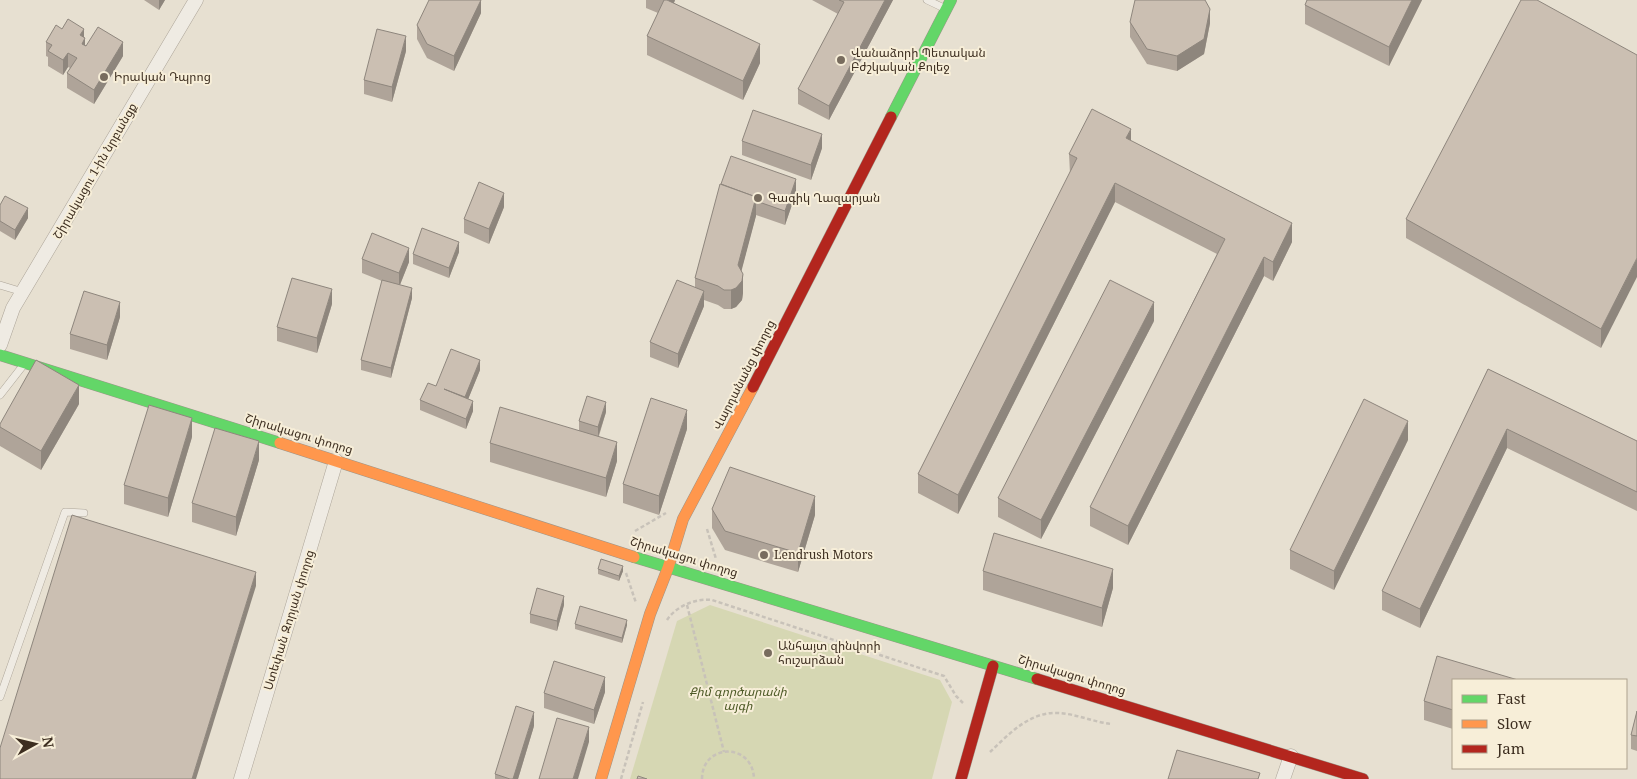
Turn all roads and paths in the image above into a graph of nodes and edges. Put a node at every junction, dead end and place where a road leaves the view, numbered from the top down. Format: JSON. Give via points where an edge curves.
{"nodes":[{"id":1,"x":196,"y":0,"type":"edge"},
{"id":2,"x":927,"y":0,"type":"edge"},
{"id":3,"x":948,"y":5,"type":"edge"},
{"id":4,"x":0,"y":285,"type":"edge"},
{"id":5,"x":24,"y":292,"type":"junction"},
{"id":6,"x":0,"y":345,"type":"edge"},
{"id":7,"x":0,"y":355,"type":"edge"},
{"id":8,"x":25,"y":363,"type":"junction"},
{"id":9,"x":0,"y":395,"type":"edge"},
{"id":10,"x":336,"y":461,"type":"junction"},
{"id":11,"x":667,"y":512,"type":"dead end"},
{"id":12,"x":84,"y":513,"type":"dead end"},
{"id":13,"x":707,"y":529,"type":"dead end"},
{"id":14,"x":635,"y":531,"type":"dead end"},
{"id":15,"x":716,"y":559,"type":"dead end"},
{"id":16,"x":624,"y":566,"type":"edge"},
{"id":17,"x":668,"y":568,"type":"junction"},
{"id":18,"x":687,"y":605,"type":"junction"},
{"id":19,"x":638,"y":610,"type":"dead end"},
{"id":20,"x":665,"y":628,"type":"dead end"},
{"id":21,"x":993,"y":666,"type":"junction"},
{"id":22,"x":646,"y":694,"type":"dead end"},
{"id":23,"x":0,"y":697,"type":"edge"},
{"id":24,"x":963,"y":702,"type":"dead end"},
{"id":25,"x":1111,"y":724,"type":"dead end"},
{"id":26,"x":724,"y":752,"type":"junction"},
{"id":27,"x":990,"y":752,"type":"dead end"},
{"id":28,"x":1291,"y":756,"type":"junction"},
{"id":29,"x":241,"y":779,"type":"edge"},
{"id":30,"x":601,"y":779,"type":"edge"},
{"id":31,"x":621,"y":779,"type":"edge"},
{"id":32,"x":702,"y":779,"type":"edge"},
{"id":33,"x":754,"y":779,"type":"edge"},
{"id":34,"x":961,"y":779,"type":"edge"},
{"id":35,"x":1283,"y":779,"type":"edge"},
{"id":36,"x":1363,"y":779,"type":"edge"}],
"edges":[{"from":1,"to":5,"type":"street","name":"Շիրակացու 1-ին նրբանցք"},
{"from":2,"to":3,"type":"lane"},
{"from":3,"to":17,"type":"street","name":"Վարդանանց փողոց","via":[[683,519]]},
{"from":4,"to":5,"type":"lane"},
{"from":5,"to":6,"type":"street","name":"Շիրակացու 1-ին նրբանցք","via":[[13,308]]},
{"from":7,"to":8,"type":"street","name":"Շիրակացու փողոց"},
{"from":8,"to":9,"type":"lane"},
{"from":8,"to":10,"type":"street","name":"Շիրակացու փողոց"},
{"from":10,"to":17,"type":"street","name":"Շիրակացու փողոց"},
{"from":10,"to":29,"type":"street","name":"Ստեփան Զորյան փողոց"},
{"from":11,"to":14,"type":"path"},
{"from":12,"to":23,"type":"lane","via":[[65,512]]},
{"from":13,"to":15,"type":"path"},
{"from":16,"to":19,"type":"path"},
{"from":17,"to":21,"type":"street","name":"Շիրակացու փողոց"},
{"from":17,"to":30,"type":"street","name":"Վարդանանց փողոց","via":[[650,614]]},
{"from":18,"to":20,"type":"path","via":[[674,610]]},
{"from":18,"to":24,"type":"path","via":[[703,599],[712,600],[944,676]]},
{"from":18,"to":26,"type":"path"},
{"from":21,"to":28,"type":"street","name":"Շիրակացու փողոց"},
{"from":21,"to":34,"type":"street"},
{"from":22,"to":31,"type":"path"},
{"from":25,"to":27,"type":"path","via":[[1068,714],[1047,714],[1028,720]]},
{"from":26,"to":32,"type":"path","via":[[708,760]]},
{"from":26,"to":33,"type":"path","via":[[733,752],[748,760]]},
{"from":28,"to":35,"type":"street"},
{"from":28,"to":36,"type":"street","name":"Շիրակացու փողոց"}]}
